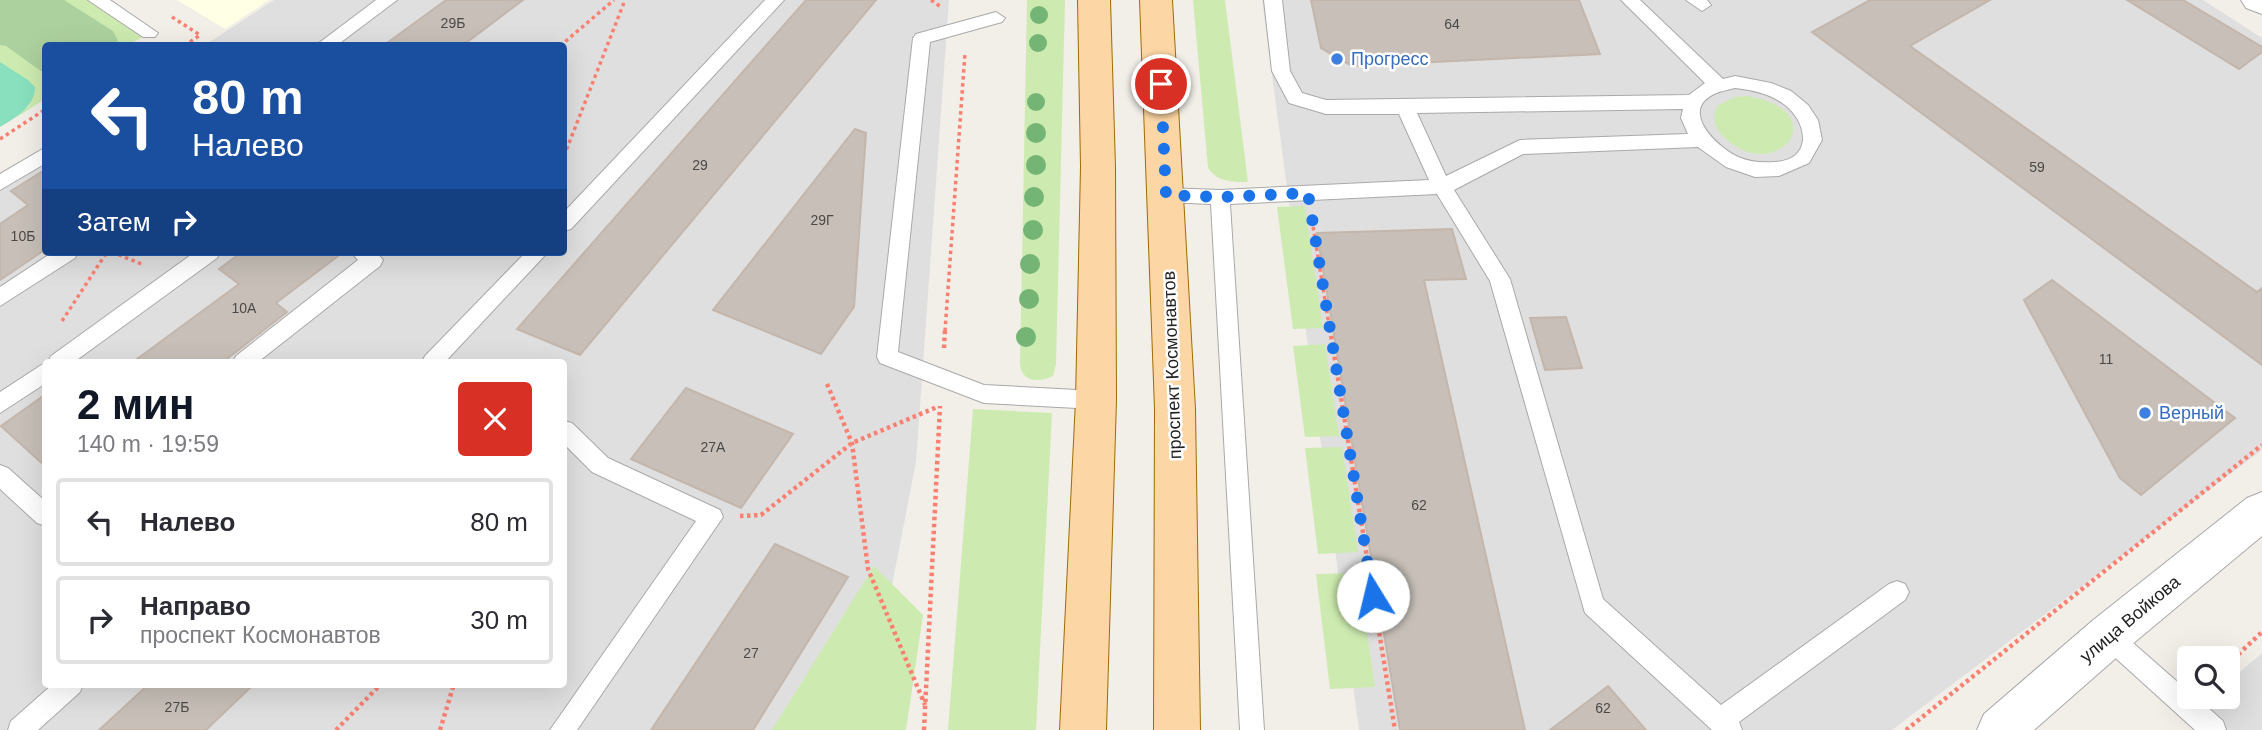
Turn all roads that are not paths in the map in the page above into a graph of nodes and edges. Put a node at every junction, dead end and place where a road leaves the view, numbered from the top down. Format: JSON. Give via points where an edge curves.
{"nodes":[{"id":1,"x":97,"y":0,"type":"edge"},
{"id":2,"x":388,"y":0,"type":"edge"},
{"id":3,"x":775,"y":0,"type":"edge"},
{"id":4,"x":1094,"y":0,"type":"edge"},
{"id":5,"x":1156,"y":0,"type":"edge"},
{"id":6,"x":1273,"y":0,"type":"edge"},
{"id":7,"x":1630,"y":0,"type":"edge"},
{"id":8,"x":2257,"y":0,"type":"edge"},
{"id":9,"x":2262,"y":3,"type":"edge"},
{"id":10,"x":996,"y":18,"type":"dead end"},
{"id":11,"x":149,"y":33,"type":"dead end"},
{"id":12,"x":329,"y":42,"type":"edge"},
{"id":13,"x":1717,"y":84,"type":"junction"},
{"id":14,"x":1692,"y":102,"type":"junction"},
{"id":15,"x":1405,"y":107,"type":"junction"},
{"id":16,"x":1700,"y":140,"type":"junction"},
{"id":17,"x":42,"y":157,"type":"edge"},
{"id":18,"x":0,"y":183,"type":"edge"},
{"id":19,"x":1442,"y":187,"type":"junction"},
{"id":20,"x":1166,"y":195,"type":"junction"},
{"id":21,"x":1220,"y":197,"type":"junction"},
{"id":22,"x":567,"y":222,"type":"edge"},
{"id":23,"x":62,"y":256,"type":"edge"},
{"id":24,"x":204,"y":256,"type":"edge"},
{"id":25,"x":367,"y":256,"type":"edge"},
{"id":26,"x":533,"y":256,"type":"edge"},
{"id":27,"x":0,"y":298,"type":"edge"},
{"id":28,"x":437,"y":357,"type":"edge"},
{"id":29,"x":62,"y":359,"type":"edge"},
{"id":30,"x":247,"y":359,"type":"edge"},
{"id":31,"x":42,"y":374,"type":"edge"},
{"id":32,"x":1096,"y":400,"type":"junction"},
{"id":33,"x":0,"y":404,"type":"edge"},
{"id":34,"x":567,"y":433,"type":"edge"},
{"id":35,"x":4,"y":485,"type":"edge"},
{"id":36,"x":2262,"y":511,"type":"edge"},
{"id":37,"x":42,"y":513,"type":"edge"},
{"id":38,"x":1897,"y":592,"type":"dead end"},
{"id":39,"x":2108,"y":636,"type":"junction"},
{"id":40,"x":67,"y":688,"type":"edge"},
{"id":41,"x":1725,"y":725,"type":"edge"},
{"id":42,"x":20,"y":730,"type":"edge"},
{"id":43,"x":562,"y":730,"type":"edge"},
{"id":44,"x":1083,"y":730,"type":"edge"},
{"id":45,"x":1177,"y":730,"type":"edge"},
{"id":46,"x":1252,"y":730,"type":"edge"},
{"id":47,"x":2000,"y":730,"type":"edge"},
{"id":48,"x":2214,"y":730,"type":"edge"}],
"edges":[{"from":1,"to":11,"type":"lane"},
{"from":2,"to":12,"type":"lane"},
{"from":3,"to":22,"type":"lane"},
{"from":4,"to":32,"type":"main road"},
{"from":5,"to":20,"type":"main road","name":"проспект Космонавтов"},
{"from":6,"to":15,"type":"lane","via":[[1280,71],[1295,98],[1326,107]]},
{"from":7,"to":13,"type":"lane"},
{"from":8,"to":9,"type":"street"},
{"from":10,"to":32,"type":"lane","via":[[922,38],[887,357],[984,394]]},
{"from":13,"to":14,"type":"lane"},
{"from":13,"to":16,"type":"lane","via":[[1755,84],[1776,91],[1810,122],[1813,144],[1793,165],[1775,170],[1733,163]]},
{"from":14,"to":15,"type":"lane"},
{"from":14,"to":16,"type":"lane","via":[[1689,114]]},
{"from":15,"to":19,"type":"lane"},
{"from":16,"to":19,"type":"lane","via":[[1520,147]]},
{"from":17,"to":18,"type":"lane"},
{"from":19,"to":21,"type":"lane"},
{"from":19,"to":41,"type":"lane","via":[[1500,279],[1593,605]]},
{"from":20,"to":21,"type":"lane"},
{"from":20,"to":45,"type":"main road","name":"проспект Космонавтов","via":[[1175,422]]},
{"from":21,"to":46,"type":"lane"},
{"from":23,"to":27,"type":"lane"},
{"from":24,"to":29,"type":"lane"},
{"from":25,"to":30,"type":"lane","via":[[373,260]]},
{"from":26,"to":28,"type":"lane"},
{"from":31,"to":33,"type":"lane"},
{"from":32,"to":44,"type":"main road"},
{"from":34,"to":43,"type":"lane","via":[[600,465],[712,517]]},
{"from":35,"to":37,"type":"lane"},
{"from":36,"to":39,"type":"street","name":"улица Войкова"},
{"from":38,"to":41,"type":"lane"},
{"from":39,"to":47,"type":"street","name":"улица Войкова"},
{"from":39,"to":48,"type":"lane"},
{"from":40,"to":42,"type":"lane"}]}
